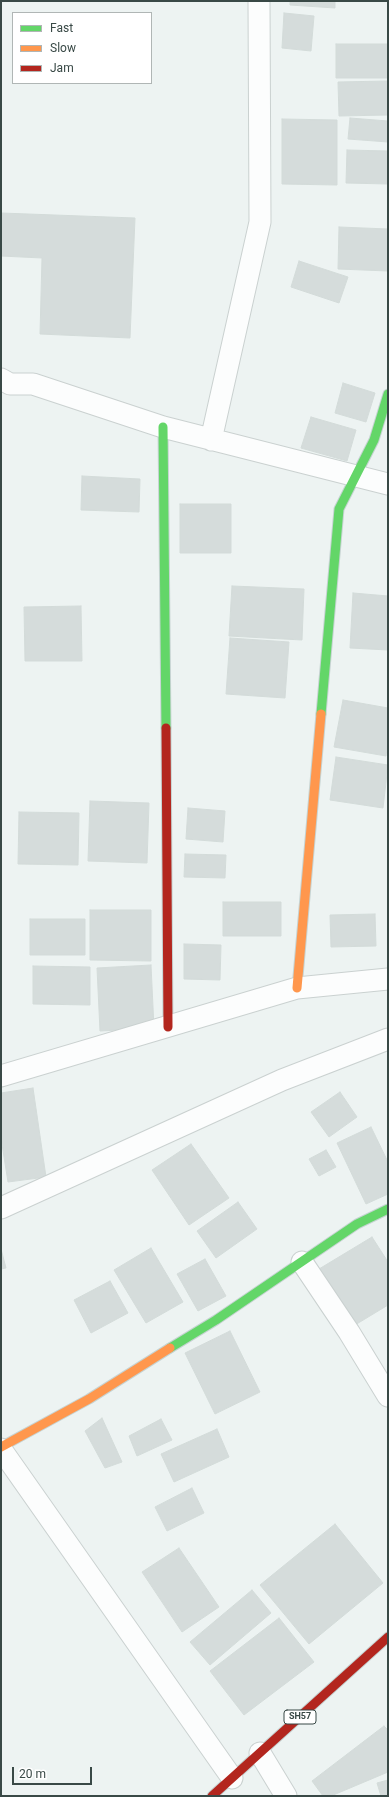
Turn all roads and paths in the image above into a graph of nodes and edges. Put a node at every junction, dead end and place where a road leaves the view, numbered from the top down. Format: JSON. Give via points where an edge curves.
{"nodes":[{"id":1,"x":259,"y":1,"type":"edge"},
{"id":2,"x":1,"y":379,"type":"edge"},
{"id":3,"x":388,"y":394,"type":"edge"},
{"id":4,"x":163,"y":427,"type":"junction"},
{"id":5,"x":211,"y":440,"type":"junction"},
{"id":6,"x":354,"y":476,"type":"junction"},
{"id":7,"x":388,"y":484,"type":"edge"},
{"id":8,"x":388,"y":978,"type":"edge"},
{"id":9,"x":297,"y":988,"type":"junction"},
{"id":10,"x":168,"y":1027,"type":"junction"},
{"id":11,"x":388,"y":1039,"type":"edge"},
{"id":12,"x":1,"y":1076,"type":"edge"},
{"id":13,"x":1,"y":1208,"type":"edge"},
{"id":14,"x":388,"y":1209,"type":"edge"},
{"id":15,"x":302,"y":1262,"type":"junction"},
{"id":16,"x":388,"y":1396,"type":"edge"},
{"id":17,"x":1,"y":1448,"type":"edge"},
{"id":18,"x":388,"y":1638,"type":"edge"},
{"id":19,"x":260,"y":1753,"type":"junction"},
{"id":20,"x":232,"y":1778,"type":"junction"},
{"id":21,"x":212,"y":1796,"type":"edge"},
{"id":22,"x":286,"y":1796,"type":"edge"}],
"edges":[{"from":1,"to":5,"type":"street","via":[[260,222]]},
{"from":2,"to":4,"type":"street","via":[[10,384],[33,384]]},
{"from":3,"to":6,"type":"street","via":[[374,440]]},
{"from":4,"to":5,"type":"street"},
{"from":4,"to":10,"type":"street"},
{"from":5,"to":6,"type":"street"},
{"from":6,"to":7,"type":"street"},
{"from":6,"to":9,"type":"street","via":[[339,509]]},
{"from":8,"to":9,"type":"street"},
{"from":9,"to":10,"type":"street"},
{"from":10,"to":12,"type":"street"},
{"from":11,"to":13,"type":"street","via":[[282,1080]]},
{"from":14,"to":15,"type":"street","via":[[357,1224]]},
{"from":15,"to":16,"type":"street"},
{"from":15,"to":17,"type":"street","via":[[216,1320],[95,1395]]},
{"from":17,"to":20,"type":"street"},
{"from":18,"to":19,"type":"street","number":"SH57"},
{"from":19,"to":20,"type":"street","number":"SH57"},
{"from":19,"to":22,"type":"street"},
{"from":20,"to":21,"type":"street","number":"SH57"}]}
